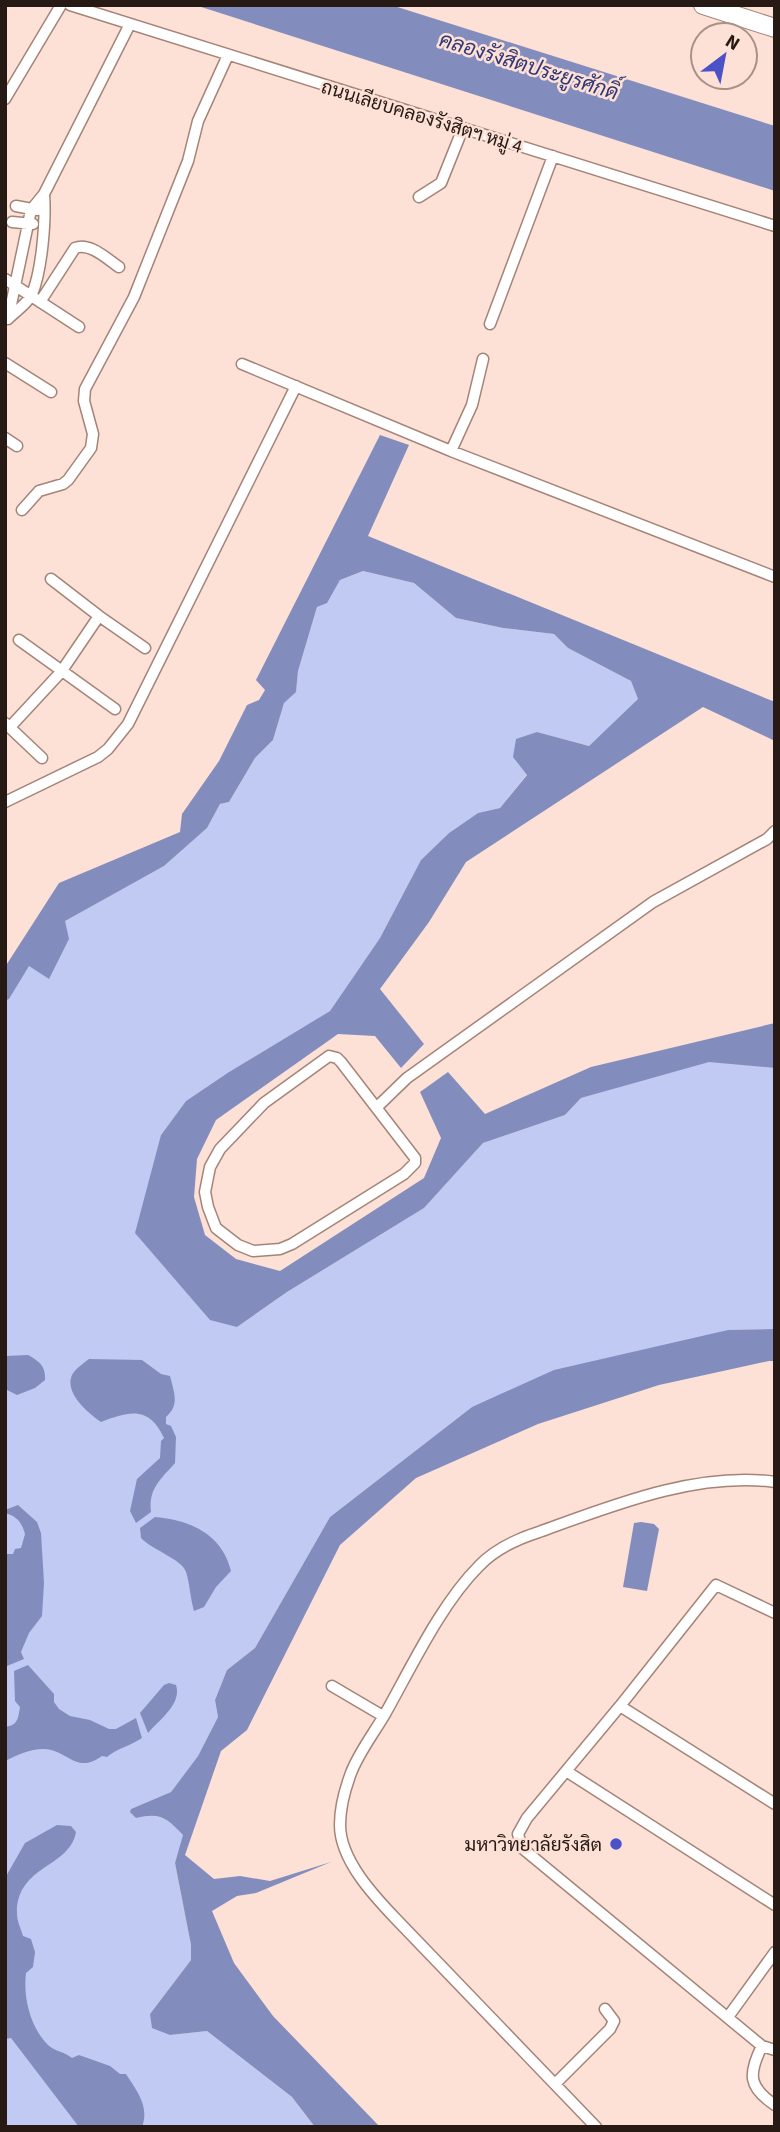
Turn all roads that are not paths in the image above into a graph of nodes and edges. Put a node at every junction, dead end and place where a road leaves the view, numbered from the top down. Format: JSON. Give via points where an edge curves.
{"nodes":[{"id":1,"x":61,"y":5,"type":"edge"},
{"id":2,"x":70,"y":5,"type":"edge"},
{"id":3,"x":703,"y":5,"type":"edge"},
{"id":4,"x":130,"y":24,"type":"junction"},
{"id":5,"x":775,"y":28,"type":"edge"},
{"id":6,"x":228,"y":55,"type":"junction"},
{"id":7,"x":5,"y":99,"type":"edge"},
{"id":8,"x":463,"y":128,"type":"junction"},
{"id":9,"x":553,"y":156,"type":"junction"},
{"id":10,"x":44,"y":194,"type":"junction"},
{"id":11,"x":419,"y":197,"type":"dead end"},
{"id":12,"x":16,"y":206,"type":"dead end"},
{"id":13,"x":30,"y":210,"type":"junction"},
{"id":14,"x":45,"y":211,"type":"junction"},
{"id":15,"x":12,"y":222,"type":"dead end"},
{"id":16,"x":29,"y":224,"type":"junction"},
{"id":17,"x":43,"y":225,"type":"junction"},
{"id":18,"x":775,"y":226,"type":"edge"},
{"id":19,"x":119,"y":267,"type":"dead end"},
{"id":20,"x":5,"y":279,"type":"edge"},
{"id":21,"x":16,"y":286,"type":"junction"},
{"id":22,"x":36,"y":299,"type":"junction"},
{"id":23,"x":7,"y":321,"type":"edge"},
{"id":24,"x":490,"y":324,"type":"dead end"},
{"id":25,"x":79,"y":327,"type":"dead end"},
{"id":26,"x":483,"y":359,"type":"dead end"},
{"id":27,"x":5,"y":363,"type":"edge"},
{"id":28,"x":242,"y":364,"type":"dead end"},
{"id":29,"x":296,"y":386,"type":"junction"},
{"id":30,"x":51,"y":392,"type":"dead end"},
{"id":31,"x":5,"y":438,"type":"edge"},
{"id":32,"x":17,"y":446,"type":"dead end"},
{"id":33,"x":450,"y":451,"type":"junction"},
{"id":34,"x":22,"y":510,"type":"dead end"},
{"id":35,"x":774,"y":573,"type":"edge"},
{"id":36,"x":51,"y":579,"type":"dead end"},
{"id":37,"x":99,"y":616,"type":"junction"},
{"id":38,"x":19,"y":640,"type":"dead end"},
{"id":39,"x":145,"y":648,"type":"dead end"},
{"id":40,"x":61,"y":672,"type":"junction"},
{"id":41,"x":115,"y":709,"type":"dead end"},
{"id":42,"x":8,"y":725,"type":"edge"},
{"id":43,"x":42,"y":758,"type":"dead end"},
{"id":44,"x":5,"y":802,"type":"edge"},
{"id":45,"x":772,"y":836,"type":"edge"},
{"id":46,"x":377,"y":1107,"type":"junction"},
{"id":47,"x":775,"y":1482,"type":"edge"},
{"id":48,"x":775,"y":1613,"type":"edge"},
{"id":49,"x":332,"y":1686,"type":"dead end"},
{"id":50,"x":620,"y":1706,"type":"junction"},
{"id":51,"x":383,"y":1716,"type":"junction"},
{"id":52,"x":566,"y":1771,"type":"junction"},
{"id":53,"x":775,"y":1804,"type":"edge"},
{"id":54,"x":775,"y":1905,"type":"edge"},
{"id":55,"x":775,"y":1952,"type":"edge"},
{"id":56,"x":605,"y":2009,"type":"dead end"},
{"id":57,"x":728,"y":2017,"type":"junction"},
{"id":58,"x":762,"y":2046,"type":"junction"},
{"id":59,"x":775,"y":2050,"type":"edge"},
{"id":60,"x":555,"y":2084,"type":"junction"},
{"id":61,"x":775,"y":2105,"type":"edge"},
{"id":62,"x":596,"y":2127,"type":"edge"}],
"edges":[{"from":1,"to":7,"type":"street"},
{"from":2,"to":4,"type":"street","name":"ถนนเลียบคลองรังสิตฯ หมู่ 4"},
{"from":3,"to":5,"type":"main road"},
{"from":4,"to":6,"type":"street","name":"ถนนเลียบคลองรังสิตฯ หมู่ 4"},
{"from":4,"to":10,"type":"street"},
{"from":6,"to":8,"type":"street","name":"ถนนเลียบคลองรังสิตฯ หมู่ 4"},
{"from":6,"to":34,"type":"street","via":[[202,111],[188,161],[134,297],[85,389],[91,448],[68,480],[39,491]]},
{"from":8,"to":9,"type":"street","name":"ถนนเลียบคลองรังสิตฯ หมู่ 4"},
{"from":8,"to":11,"type":"street","via":[[441,183]]},
{"from":9,"to":18,"type":"street","name":"ถนนเลียบคลองรังสิตฯ หมู่ 4"},
{"from":9,"to":24,"type":"street"},
{"from":10,"to":13,"type":"street"},
{"from":10,"to":14,"type":"street"},
{"from":12,"to":13,"type":"street"},
{"from":13,"to":14,"type":"street"},
{"from":13,"to":16,"type":"street"},
{"from":14,"to":17,"type":"street"},
{"from":15,"to":16,"type":"street"},
{"from":16,"to":17,"type":"street"},
{"from":16,"to":21,"type":"street"},
{"from":17,"to":22,"type":"street"},
{"from":19,"to":22,"type":"street","via":[[80,246]]},
{"from":20,"to":21,"type":"street"},
{"from":21,"to":22,"type":"street"},
{"from":21,"to":23,"type":"street"},
{"from":22,"to":23,"type":"street"},
{"from":22,"to":25,"type":"street"},
{"from":26,"to":33,"type":"street","via":[[471,405]]},
{"from":27,"to":30,"type":"street"},
{"from":28,"to":29,"type":"street"},
{"from":29,"to":33,"type":"street"},
{"from":29,"to":44,"type":"street","via":[[128,724],[98,757]]},
{"from":31,"to":32,"type":"street"},
{"from":33,"to":35,"type":"street"},
{"from":36,"to":37,"type":"street"},
{"from":37,"to":39,"type":"street"},
{"from":37,"to":40,"type":"street"},
{"from":38,"to":40,"type":"street"},
{"from":40,"to":41,"type":"street"},
{"from":40,"to":42,"type":"street"},
{"from":42,"to":43,"type":"street"},
{"from":45,"to":46,"type":"street","via":[[653,902],[407,1078]]},
{"from":46,"to":46,"type":"street","via":[[415,1158],[412,1168],[280,1249],[253,1251],[216,1228],[205,1192],[210,1167],[220,1149],[264,1103],[322,1059],[337,1058]]},
{"from":47,"to":51,"type":"street","via":[[731,1479],[672,1489],[529,1535],[497,1552],[480,1564],[454,1597]]},
{"from":48,"to":50,"type":"street","via":[[716,1585]]},
{"from":49,"to":51,"type":"street"},
{"from":50,"to":52,"type":"street"},
{"from":50,"to":53,"type":"street"},
{"from":51,"to":60,"type":"street","via":[[351,1773],[345,1794],[340,1824],[345,1850],[382,1904]]},
{"from":52,"to":54,"type":"street"},
{"from":52,"to":57,"type":"street","via":[[521,1826],[518,1840],[522,1848]]},
{"from":55,"to":57,"type":"street"},
{"from":56,"to":60,"type":"street","via":[[614,2021],[610,2029]]},
{"from":57,"to":58,"type":"street"},
{"from":58,"to":59,"type":"street"},
{"from":58,"to":61,"type":"street","via":[[752,2077],[757,2092]]},
{"from":60,"to":62,"type":"street"}]}
